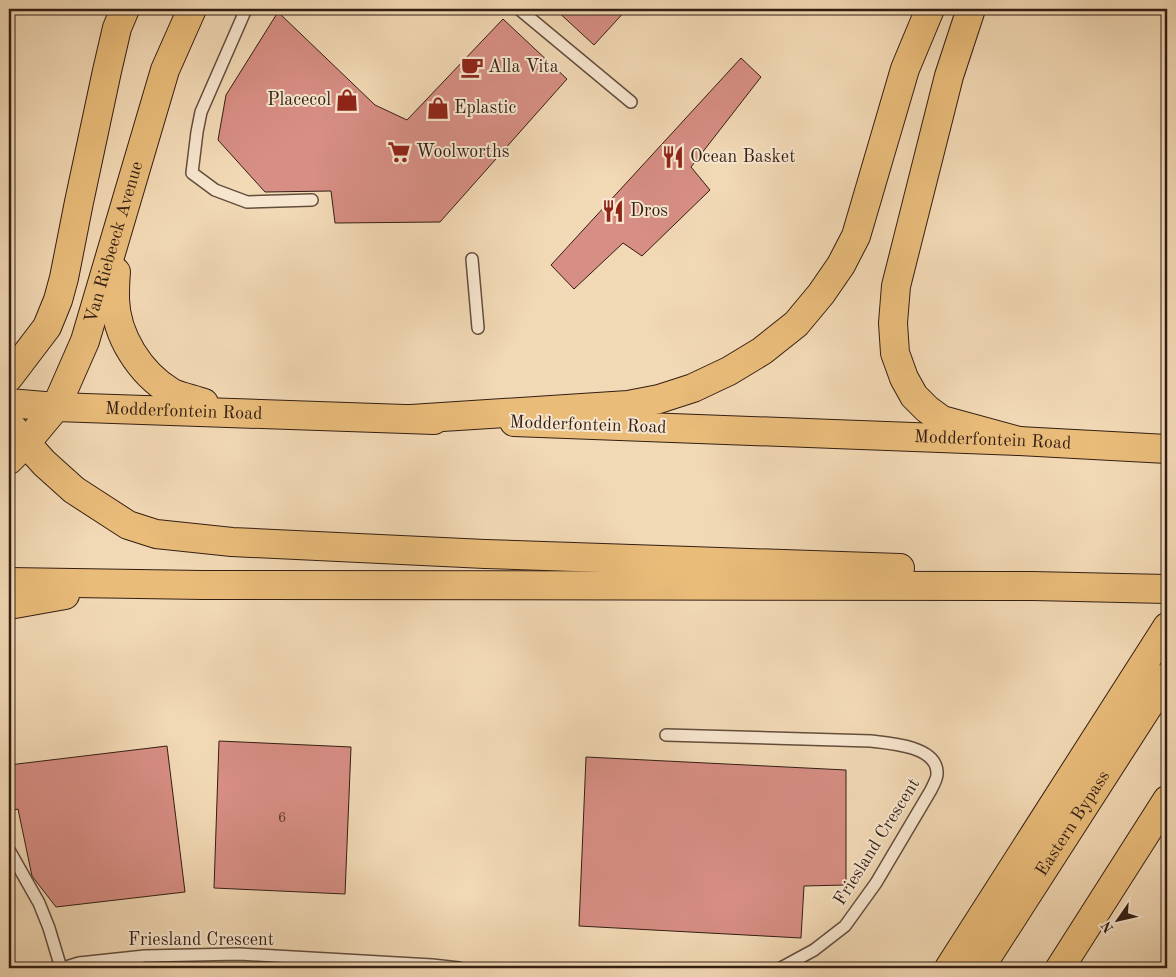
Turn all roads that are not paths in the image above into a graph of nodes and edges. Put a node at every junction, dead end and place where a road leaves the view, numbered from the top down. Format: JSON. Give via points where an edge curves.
{"nodes":[{"id":1,"x":125,"y":9,"type":"edge"},
{"id":2,"x":192,"y":9,"type":"edge"},
{"id":3,"x":246,"y":9,"type":"edge"},
{"id":4,"x":519,"y":9,"type":"edge"},
{"id":5,"x":930,"y":9,"type":"edge"},
{"id":6,"x":971,"y":9,"type":"edge"},
{"id":7,"x":631,"y":102,"type":"dead end"},
{"id":8,"x":312,"y":200,"type":"dead end"},
{"id":9,"x":117,"y":230,"type":"junction"},
{"id":10,"x":472,"y":259,"type":"dead end"},
{"id":11,"x":478,"y":328,"type":"dead end"},
{"id":12,"x":9,"y":377,"type":"edge"},
{"id":13,"x":9,"y":403,"type":"edge"},
{"id":14,"x":56,"y":407,"type":"junction"},
{"id":15,"x":233,"y":412,"type":"junction"},
{"id":16,"x":411,"y":419,"type":"junction"},
{"id":17,"x":1019,"y":440,"type":"junction"},
{"id":18,"x":14,"y":442,"type":"edge"},
{"id":19,"x":1163,"y":448,"type":"edge"},
{"id":20,"x":9,"y":582,"type":"edge"},
{"id":21,"x":120,"y":584,"type":"junction"},
{"id":22,"x":1032,"y":586,"type":"junction"},
{"id":23,"x":1167,"y":589,"type":"edge"},
{"id":24,"x":9,"y":606,"type":"edge"},
{"id":25,"x":1167,"y":627,"type":"edge"},
{"id":26,"x":1167,"y":678,"type":"edge"},
{"id":27,"x":666,"y":735,"type":"dead end"},
{"id":28,"x":1167,"y":800,"type":"edge"},
{"id":29,"x":9,"y":850,"type":"edge"},
{"id":30,"x":342,"y":965,"type":"edge"},
{"id":31,"x":62,"y":968,"type":"edge"},
{"id":32,"x":459,"y":968,"type":"edge"},
{"id":33,"x":781,"y":968,"type":"edge"},
{"id":34,"x":949,"y":968,"type":"edge"},
{"id":35,"x":980,"y":968,"type":"edge"},
{"id":36,"x":1060,"y":968,"type":"edge"}],
"edges":[{"from":1,"to":12,"type":"main road","via":[[107,71],[58,300],[47,328]]},
{"from":2,"to":9,"type":"main road","name":"Van Riebeeck Avenue","via":[[165,70]]},
{"from":3,"to":8,"type":"lane","via":[[201,112],[192,173],[215,190],[247,202]]},
{"from":4,"to":7,"type":"lane"},
{"from":5,"to":16,"type":"main road","via":[[905,69],[856,236],[821,294],[796,324],[762,351],[729,371],[659,400],[628,405]]},
{"from":6,"to":17,"type":"main road","via":[[949,76],[896,286],[895,353],[914,396],[942,420]]},
{"from":9,"to":14,"type":"main road","name":"Van Riebeeck Avenue","via":[[85,341]]},
{"from":9,"to":15,"type":"main road","via":[[115,300],[120,326],[140,364],[173,393]]},
{"from":10,"to":11,"type":"lane"},
{"from":13,"to":14,"type":"main road","name":"Modderfontein Road"},
{"from":14,"to":15,"type":"main road","name":"Modderfontein Road"},
{"from":14,"to":18,"type":"main road","name":"Van Riebeeck Avenue"},
{"from":15,"to":16,"type":"main road","name":"Modderfontein Road"},
{"from":16,"to":17,"type":"main road","name":"Modderfontein Road"},
{"from":17,"to":19,"type":"main road","name":"Modderfontein Road"},
{"from":18,"to":22,"type":"main road","via":[[74,490],[128,526],[156,534],[232,542],[956,571]]},
{"from":20,"to":21,"type":"main road"},
{"from":21,"to":22,"type":"main road"},
{"from":21,"to":24,"type":"main road"},
{"from":22,"to":23,"type":"main road"},
{"from":25,"to":34,"type":"main road"},
{"from":26,"to":35,"type":"main road","name":"Eastern Bypass"},
{"from":27,"to":33,"type":"lane","name":"Friesland Crescent","via":[[880,742],[918,750],[936,766],[938,774],[931,790],[876,883],[845,926],[814,950]]},
{"from":28,"to":36,"type":"main road"},
{"from":29,"to":31,"type":"lane","via":[[39,903]]},
{"from":30,"to":31,"type":"lane","name":"Friesland Crescent","via":[[240,954],[145,956]]},
{"from":30,"to":32,"type":"lane","name":"Friesland Crescent"}]}
